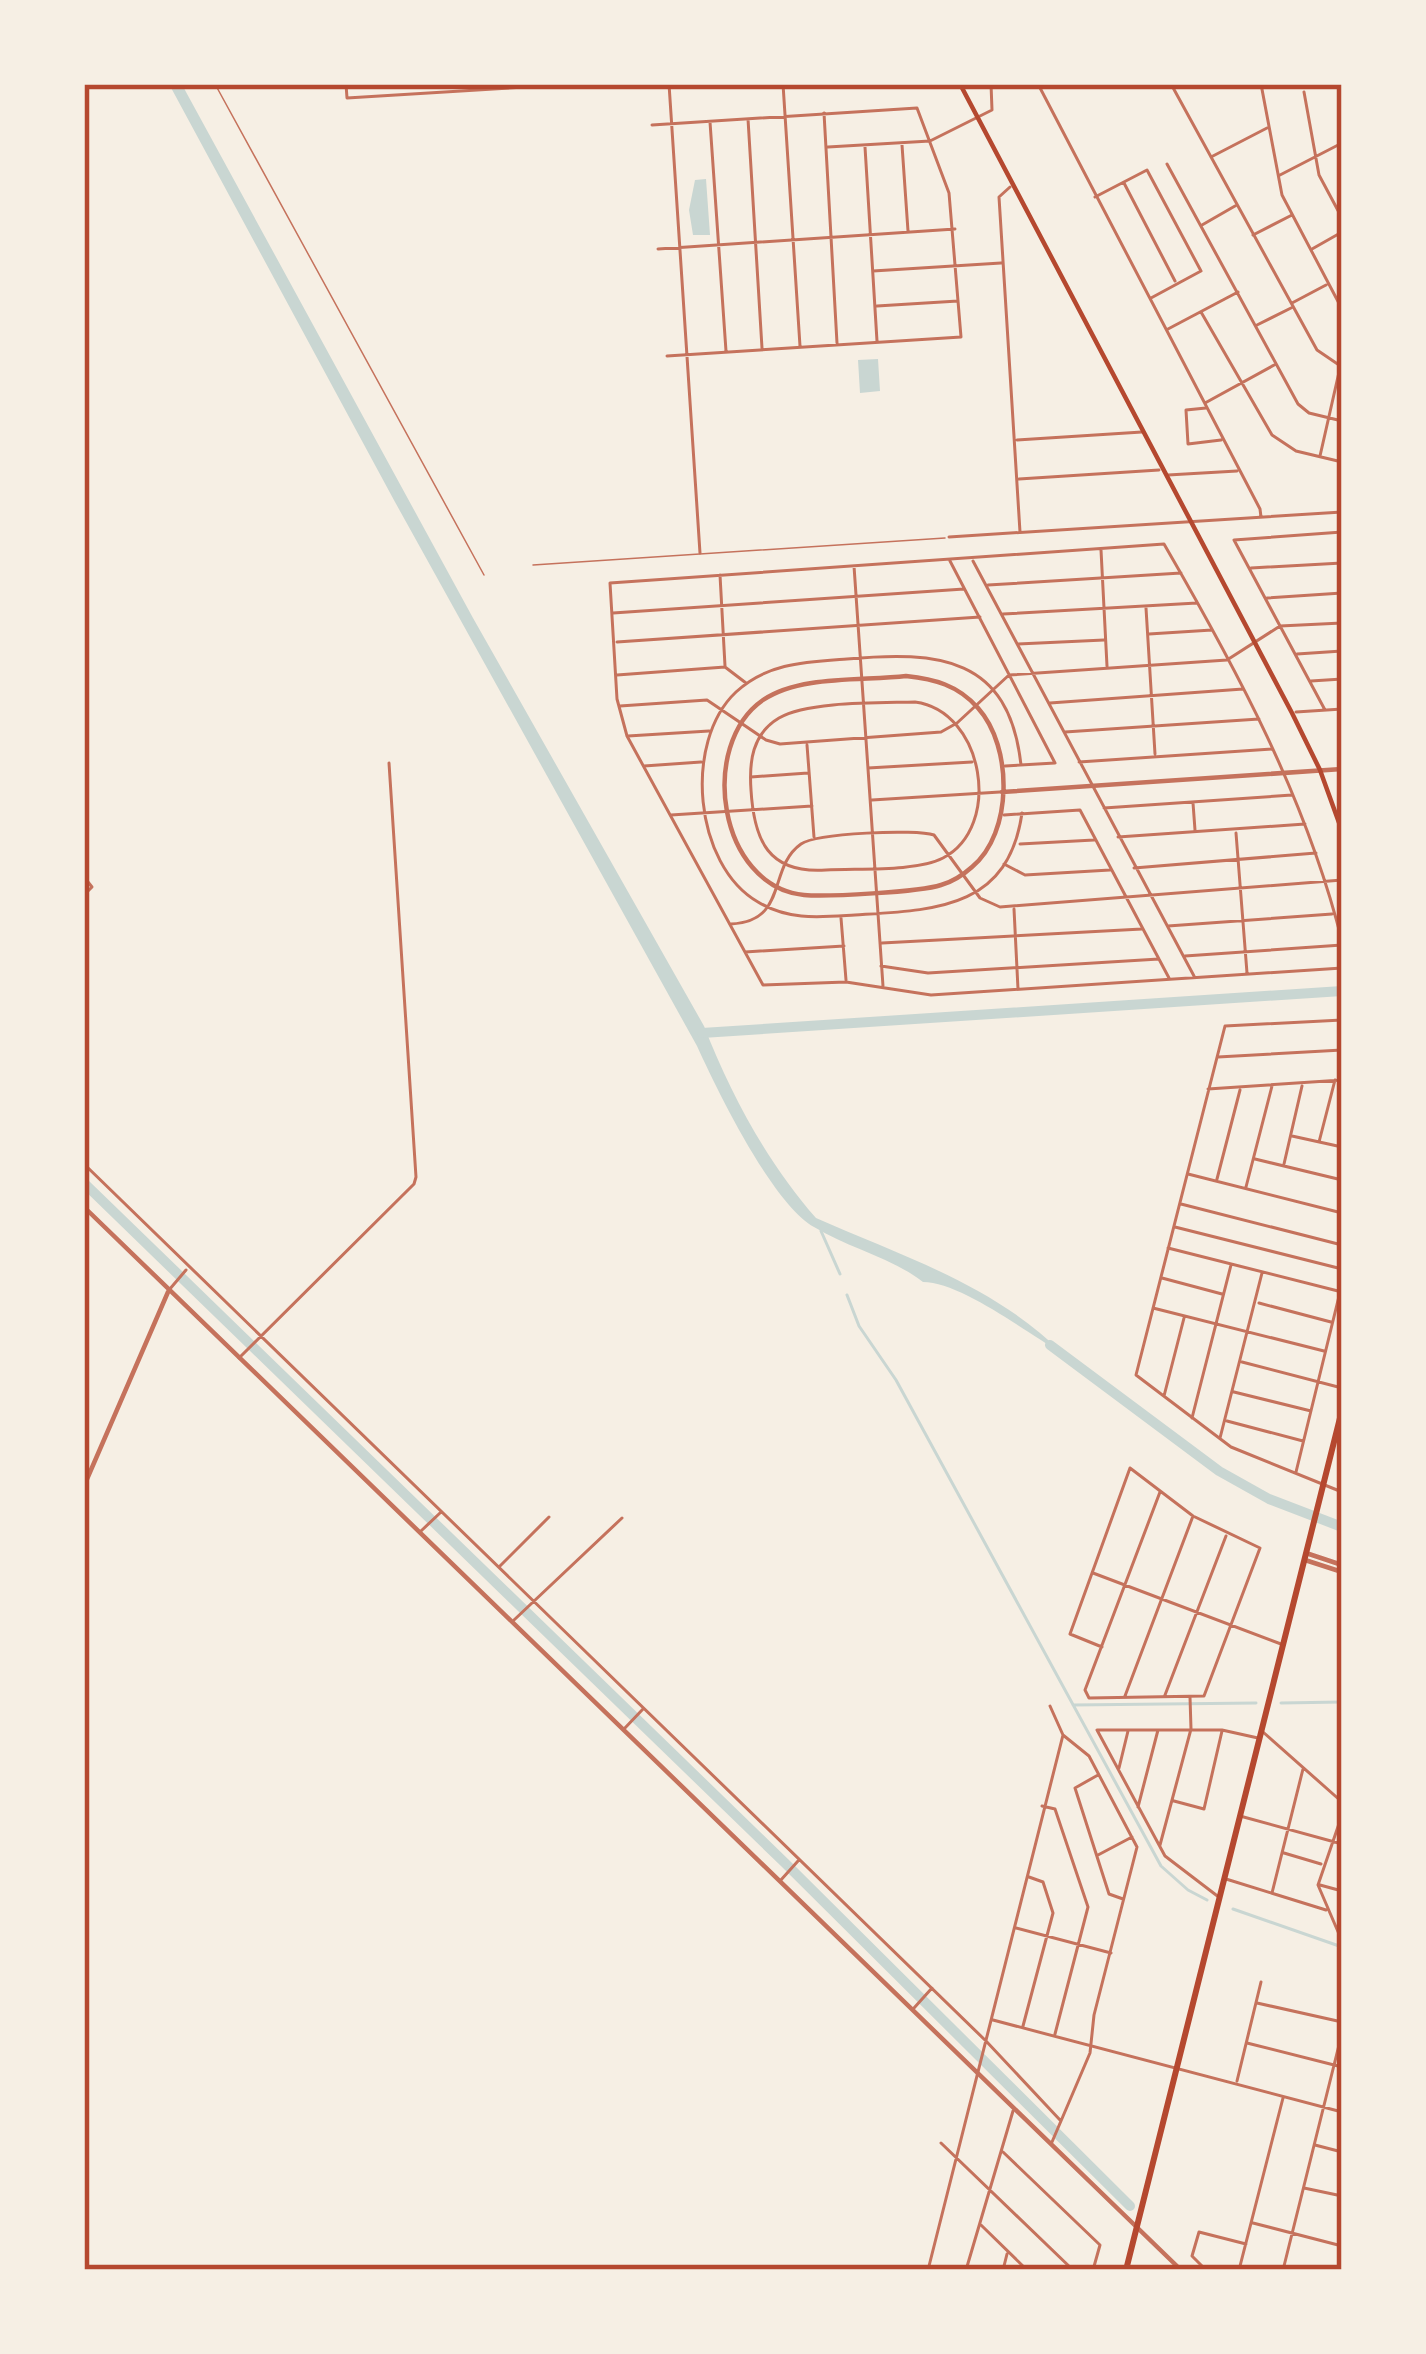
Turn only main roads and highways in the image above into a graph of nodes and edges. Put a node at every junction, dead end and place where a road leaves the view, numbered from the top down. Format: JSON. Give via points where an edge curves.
{"nodes":[{"id":1,"x":960,"y":84,"type":"edge"},
{"id":2,"x":1342,"y":830,"type":"edge"},
{"id":3,"x":1342,"y":1410,"type":"edge"},
{"id":4,"x":1126,"y":2270,"type":"edge"}],
"edges":[{"from":1,"to":2,"type":"main road","via":[[1292,713]]},
{"from":3,"to":4,"type":"main road"}]}
